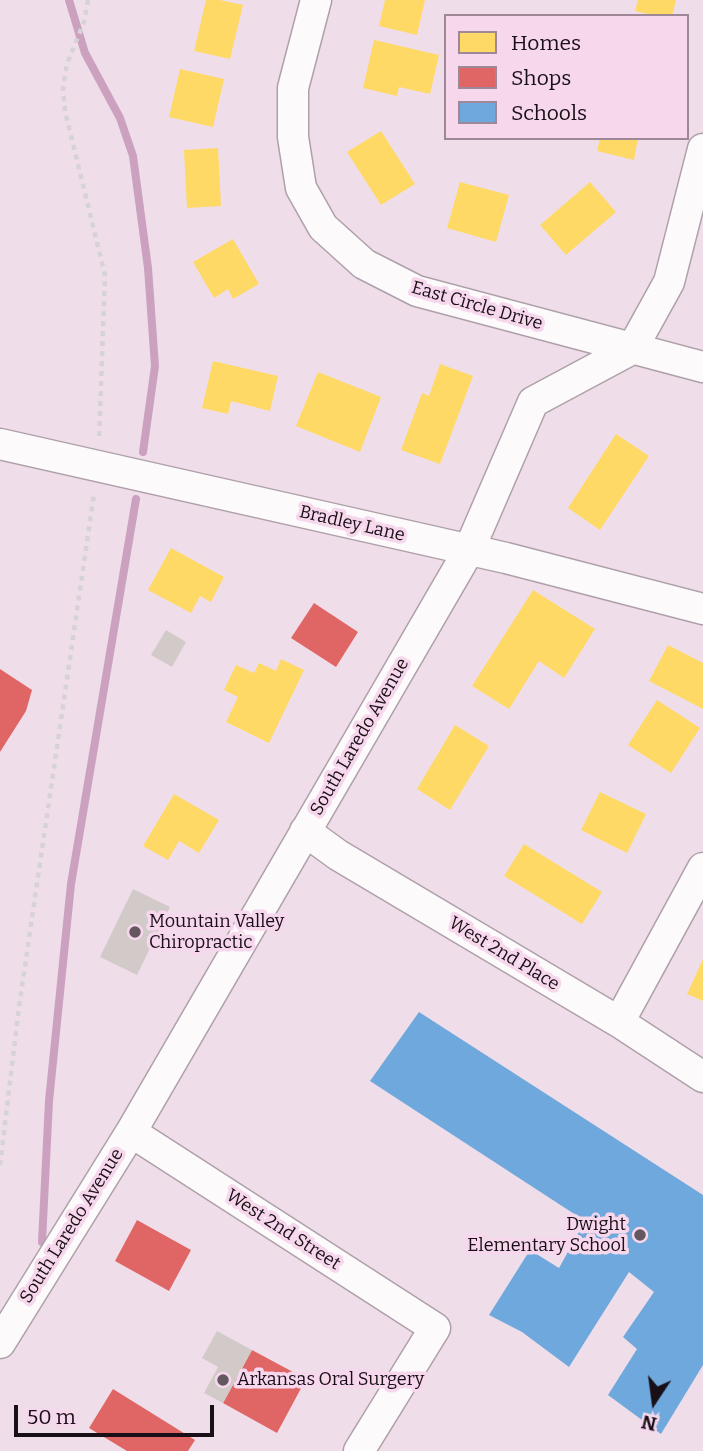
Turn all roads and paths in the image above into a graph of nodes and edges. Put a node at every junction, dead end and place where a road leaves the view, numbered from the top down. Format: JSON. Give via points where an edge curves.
{"nodes":[{"id":1,"x":88,"y":0,"type":"edge"},
{"id":2,"x":316,"y":0,"type":"edge"},
{"id":3,"x":703,"y":149,"type":"edge"},
{"id":4,"x":632,"y":349,"type":"junction"},
{"id":5,"x":703,"y":367,"type":"edge"},
{"id":6,"x":0,"y":443,"type":"edge"},
{"id":7,"x":97,"y":466,"type":"junction"},
{"id":8,"x":468,"y":550,"type":"junction"},
{"id":9,"x":703,"y":609,"type":"edge"},
{"id":10,"x":305,"y":831,"type":"junction"},
{"id":11,"x":703,"y":868,"type":"edge"},
{"id":12,"x":619,"y":1022,"type":"junction"},
{"id":13,"x":703,"y":1077,"type":"edge"},
{"id":14,"x":131,"y":1132,"type":"junction"},
{"id":15,"x":0,"y":1166,"type":"edge"},
{"id":16,"x":5,"y":1324,"type":"edge"},
{"id":17,"x":359,"y":1451,"type":"edge"}],
"edges":[{"from":1,"to":7,"type":"path","via":[[63,88],[106,275]]},
{"from":2,"to":4,"type":"street","name":"East Circle Drive","via":[[293,88],[293,137],[301,188],[323,227],[363,264],[417,291]]},
{"from":3,"to":4,"type":"street","via":[[669,282]]},
{"from":4,"to":5,"type":"street","name":"East Circle Drive"},
{"from":4,"to":8,"type":"street","name":"South Laredo Avenue","via":[[533,402]]},
{"from":6,"to":7,"type":"street","name":"Bradley Lane"},
{"from":7,"to":8,"type":"street","name":"Bradley Lane"},
{"from":7,"to":15,"type":"path"},
{"from":8,"to":9,"type":"street","name":"Bradley Lane"},
{"from":8,"to":10,"type":"street","name":"South Laredo Avenue"},
{"from":10,"to":12,"type":"street","name":"West 2nd Place"},
{"from":10,"to":14,"type":"street","name":"South Laredo Avenue"},
{"from":11,"to":12,"type":"street"},
{"from":12,"to":13,"type":"street","name":"West 2nd Place"},
{"from":14,"to":16,"type":"street","name":"South Laredo Avenue"},
{"from":14,"to":17,"type":"street","name":"West 2nd Street","via":[[435,1328]]}]}
